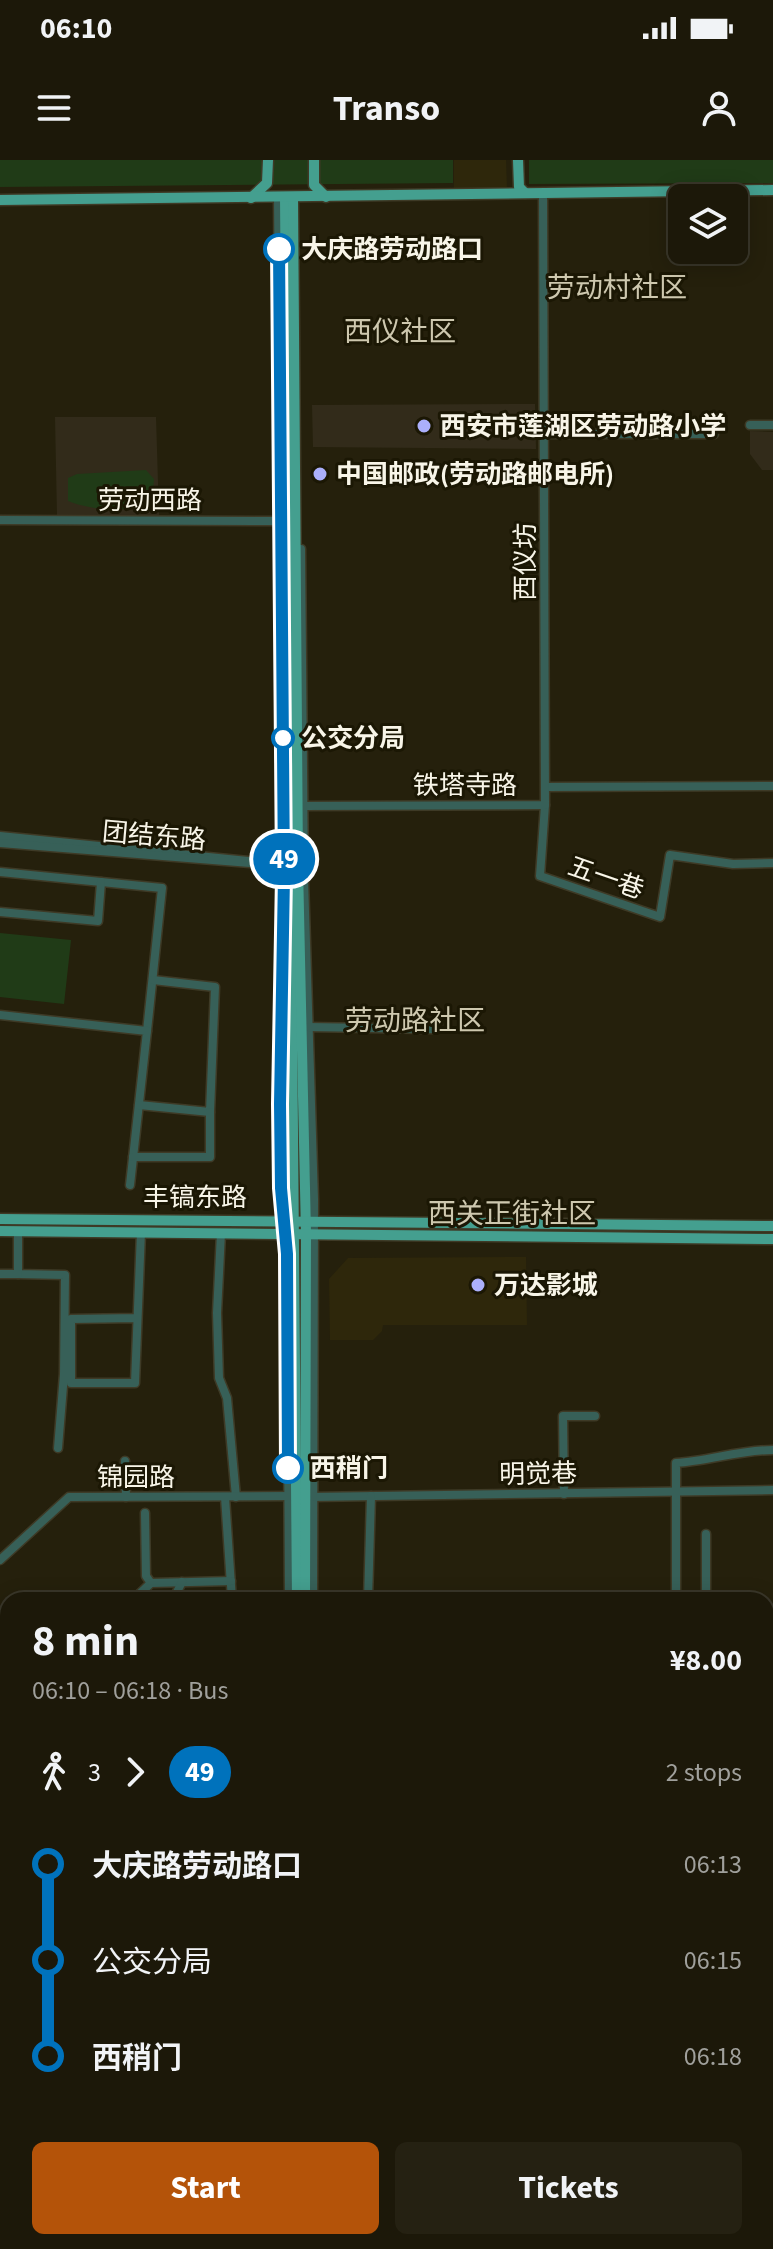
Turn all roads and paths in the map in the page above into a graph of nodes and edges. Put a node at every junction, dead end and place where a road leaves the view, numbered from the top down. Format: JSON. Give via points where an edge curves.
{"nodes":[{"id":1,"x":268,"y":160,"type":"edge"},
{"id":2,"x":314,"y":160,"type":"edge"},
{"id":3,"x":516,"y":160,"type":"edge"},
{"id":4,"x":773,"y":190,"type":"edge"},
{"id":5,"x":507,"y":193,"type":"junction"},
{"id":6,"x":525,"y":193,"type":"junction"},
{"id":7,"x":543,"y":193,"type":"junction"},
{"id":8,"x":326,"y":197,"type":"junction"},
{"id":9,"x":251,"y":198,"type":"junction"},
{"id":10,"x":288,"y":198,"type":"junction"},
{"id":11,"x":0,"y":200,"type":"edge"},
{"id":12,"x":750,"y":425,"type":"dead end"},
{"id":13,"x":773,"y":425,"type":"edge"},
{"id":14,"x":544,"y":434,"type":"junction"},
{"id":15,"x":714,"y":434,"type":"dead end"},
{"id":16,"x":0,"y":520,"type":"edge"},
{"id":17,"x":291,"y":521,"type":"junction"},
{"id":18,"x":773,"y":786,"type":"edge"},
{"id":19,"x":546,"y":787,"type":"junction"},
{"id":20,"x":545,"y":805,"type":"junction"},
{"id":21,"x":294,"y":806,"type":"junction"},
{"id":22,"x":0,"y":836,"type":"edge"},
{"id":23,"x":0,"y":843,"type":"edge"},
{"id":24,"x":773,"y":863,"type":"edge"},
{"id":25,"x":294,"y":866,"type":"junction"},
{"id":26,"x":0,"y":872,"type":"edge"},
{"id":27,"x":101,"y":882,"type":"junction"},
{"id":28,"x":0,"y":912,"type":"edge"},
{"id":29,"x":153,"y":980,"type":"junction"},
{"id":30,"x":0,"y":1015,"type":"edge"},
{"id":31,"x":308,"y":1027,"type":"junction"},
{"id":32,"x":433,"y":1029,"type":"dead end"},
{"id":33,"x":147,"y":1031,"type":"junction"},
{"id":34,"x":139,"y":1105,"type":"junction"},
{"id":35,"x":210,"y":1112,"type":"junction"},
{"id":36,"x":133,"y":1157,"type":"junction"},
{"id":37,"x":130,"y":1185,"type":"dead end"},
{"id":38,"x":0,"y":1219,"type":"edge"},
{"id":39,"x":299,"y":1219,"type":"junction"},
{"id":40,"x":773,"y":1226,"type":"edge"},
{"id":41,"x":0,"y":1231,"type":"edge"},
{"id":42,"x":18,"y":1231,"type":"junction"},
{"id":43,"x":141,"y":1232,"type":"junction"},
{"id":44,"x":221,"y":1233,"type":"junction"},
{"id":45,"x":300,"y":1233,"type":"junction"},
{"id":46,"x":773,"y":1239,"type":"edge"},
{"id":47,"x":0,"y":1274,"type":"edge"},
{"id":48,"x":18,"y":1274,"type":"junction"},
{"id":49,"x":137,"y":1318,"type":"junction"},
{"id":50,"x":595,"y":1416,"type":"dead end"},
{"id":51,"x":58,"y":1448,"type":"dead end"},
{"id":52,"x":773,"y":1450,"type":"edge"},
{"id":53,"x":125,"y":1461,"type":"dead end"},
{"id":54,"x":773,"y":1490,"type":"edge"},
{"id":55,"x":676,"y":1493,"type":"junction"},
{"id":56,"x":564,"y":1494,"type":"junction"},
{"id":57,"x":300,"y":1496,"type":"junction"},
{"id":58,"x":371,"y":1496,"type":"junction"},
{"id":59,"x":126,"y":1497,"type":"junction"},
{"id":60,"x":225,"y":1497,"type":"junction"},
{"id":61,"x":236,"y":1497,"type":"junction"},
{"id":62,"x":145,"y":1513,"type":"dead end"},
{"id":63,"x":706,"y":1534,"type":"dead end"},
{"id":64,"x":0,"y":1560,"type":"edge"},
{"id":65,"x":231,"y":1581,"type":"junction"},
{"id":66,"x":182,"y":1582,"type":"junction"},
{"id":67,"x":151,"y":1583,"type":"junction"},
{"id":68,"x":141,"y":1592,"type":"edge"},
{"id":69,"x":177,"y":1592,"type":"edge"},
{"id":70,"x":232,"y":1592,"type":"edge"},
{"id":71,"x":290,"y":1592,"type":"edge"},
{"id":72,"x":297,"y":1592,"type":"edge"},
{"id":73,"x":305,"y":1592,"type":"edge"},
{"id":74,"x":312,"y":1592,"type":"edge"},
{"id":75,"x":368,"y":1592,"type":"edge"},
{"id":76,"x":676,"y":1592,"type":"edge"},
{"id":77,"x":706,"y":1592,"type":"edge"},
{"id":78,"x":0,"y":1898,"type":"edge"},
{"id":79,"x":0,"y":1911,"type":"edge"}],
"edges":[{"from":1,"to":9,"type":"main road","via":[[267,183]]},
{"from":2,"to":8,"type":"main road","via":[[314,185]]},
{"from":3,"to":5,"type":"main road"},
{"from":3,"to":6,"type":"main road","via":[[519,187]]},
{"from":4,"to":7,"type":"main road"},
{"from":5,"to":6,"type":"main road"},
{"from":5,"to":8,"type":"main road"},
{"from":6,"to":7,"type":"main road"},
{"from":7,"to":14,"type":"street","name":"西仪坊"},
{"from":8,"to":10,"type":"main road"},
{"from":9,"to":10,"type":"main road"},
{"from":9,"to":11,"type":"main road"},
{"from":10,"to":17,"type":"main road"},
{"from":12,"to":13,"type":"street"},
{"from":14,"to":15,"type":"street"},
{"from":14,"to":19,"type":"street","name":"西仪坊"},
{"from":16,"to":17,"type":"street","name":"劳动西路"},
{"from":17,"to":21,"type":"main road"},
{"from":18,"to":19,"type":"street","name":"铁塔寺路"},
{"from":19,"to":20,"type":"street","name":"铁塔寺路"},
{"from":20,"to":21,"type":"street","name":"铁塔寺路"},
{"from":20,"to":24,"type":"street","name":"五一巷","via":[[540,876],[660,917],[670,855],[733,864]]},
{"from":21,"to":25,"type":"main road"},
{"from":22,"to":25,"type":"street"},
{"from":23,"to":25,"type":"street","name":"团结东路"},
{"from":25,"to":31,"type":"street"},
{"from":25,"to":39,"type":"main road"},
{"from":26,"to":27,"type":"street"},
{"from":27,"to":28,"type":"street","via":[[98,921]]},
{"from":27,"to":29,"type":"street","via":[[162,888]]},
{"from":29,"to":33,"type":"street"},
{"from":29,"to":35,"type":"street","via":[[215,987]]},
{"from":30,"to":33,"type":"street"},
{"from":31,"to":32,"type":"street"},
{"from":31,"to":39,"type":"street"},
{"from":33,"to":34,"type":"street"},
{"from":34,"to":35,"type":"street"},
{"from":34,"to":36,"type":"street"},
{"from":35,"to":36,"type":"street","via":[[210,1157]]},
{"from":36,"to":37,"type":"street"},
{"from":38,"to":39,"type":"main road","name":"丰镐东路"},
{"from":39,"to":40,"type":"main road","name":"丰镐东路"},
{"from":39,"to":45,"type":"main road"},
{"from":39,"to":45,"type":"street"},
{"from":41,"to":42,"type":"main road","name":"丰镐东路"},
{"from":42,"to":43,"type":"main road","name":"丰镐东路"},
{"from":42,"to":48,"type":"street"},
{"from":43,"to":44,"type":"main road","name":"丰镐东路"},
{"from":43,"to":49,"type":"street"},
{"from":44,"to":45,"type":"main road","name":"丰镐东路"},
{"from":44,"to":61,"type":"street","via":[[219,1378],[227,1398]]},
{"from":45,"to":46,"type":"main road","name":"丰镐东路"},
{"from":45,"to":57,"type":"main road"},
{"from":45,"to":57,"type":"street"},
{"from":47,"to":48,"type":"street"},
{"from":48,"to":51,"type":"street","via":[[65,1275]]},
{"from":49,"to":49,"type":"street","via":[[135,1383],[71,1383],[71,1319]]},
{"from":50,"to":56,"type":"street","via":[[563,1416]]},
{"from":52,"to":55,"type":"street","via":[[742,1450],[708,1461],[676,1463]]},
{"from":53,"to":59,"type":"street"},
{"from":54,"to":55,"type":"street","name":"明觉巷"},
{"from":55,"to":56,"type":"street","name":"明觉巷"},
{"from":55,"to":76,"type":"street"},
{"from":56,"to":58,"type":"street","name":"明觉巷"},
{"from":57,"to":58,"type":"street","name":"明觉巷"},
{"from":57,"to":61,"type":"street","name":"锦园路"},
{"from":57,"to":71,"type":"street"},
{"from":57,"to":72,"type":"main road"},
{"from":57,"to":73,"type":"main road"},
{"from":57,"to":74,"type":"street"},
{"from":58,"to":75,"type":"street"},
{"from":59,"to":60,"type":"street","name":"锦园路"},
{"from":59,"to":64,"type":"street","name":"锦园路","via":[[69,1497]]},
{"from":60,"to":61,"type":"street","name":"锦园路"},
{"from":60,"to":65,"type":"street"},
{"from":62,"to":67,"type":"street","via":[[146,1576]]},
{"from":63,"to":77,"type":"street"},
{"from":65,"to":66,"type":"street"},
{"from":65,"to":70,"type":"street"},
{"from":66,"to":67,"type":"street"},
{"from":66,"to":69,"type":"street"},
{"from":67,"to":68,"type":"street"},
{"from":78,"to":79,"type":"street"}]}
